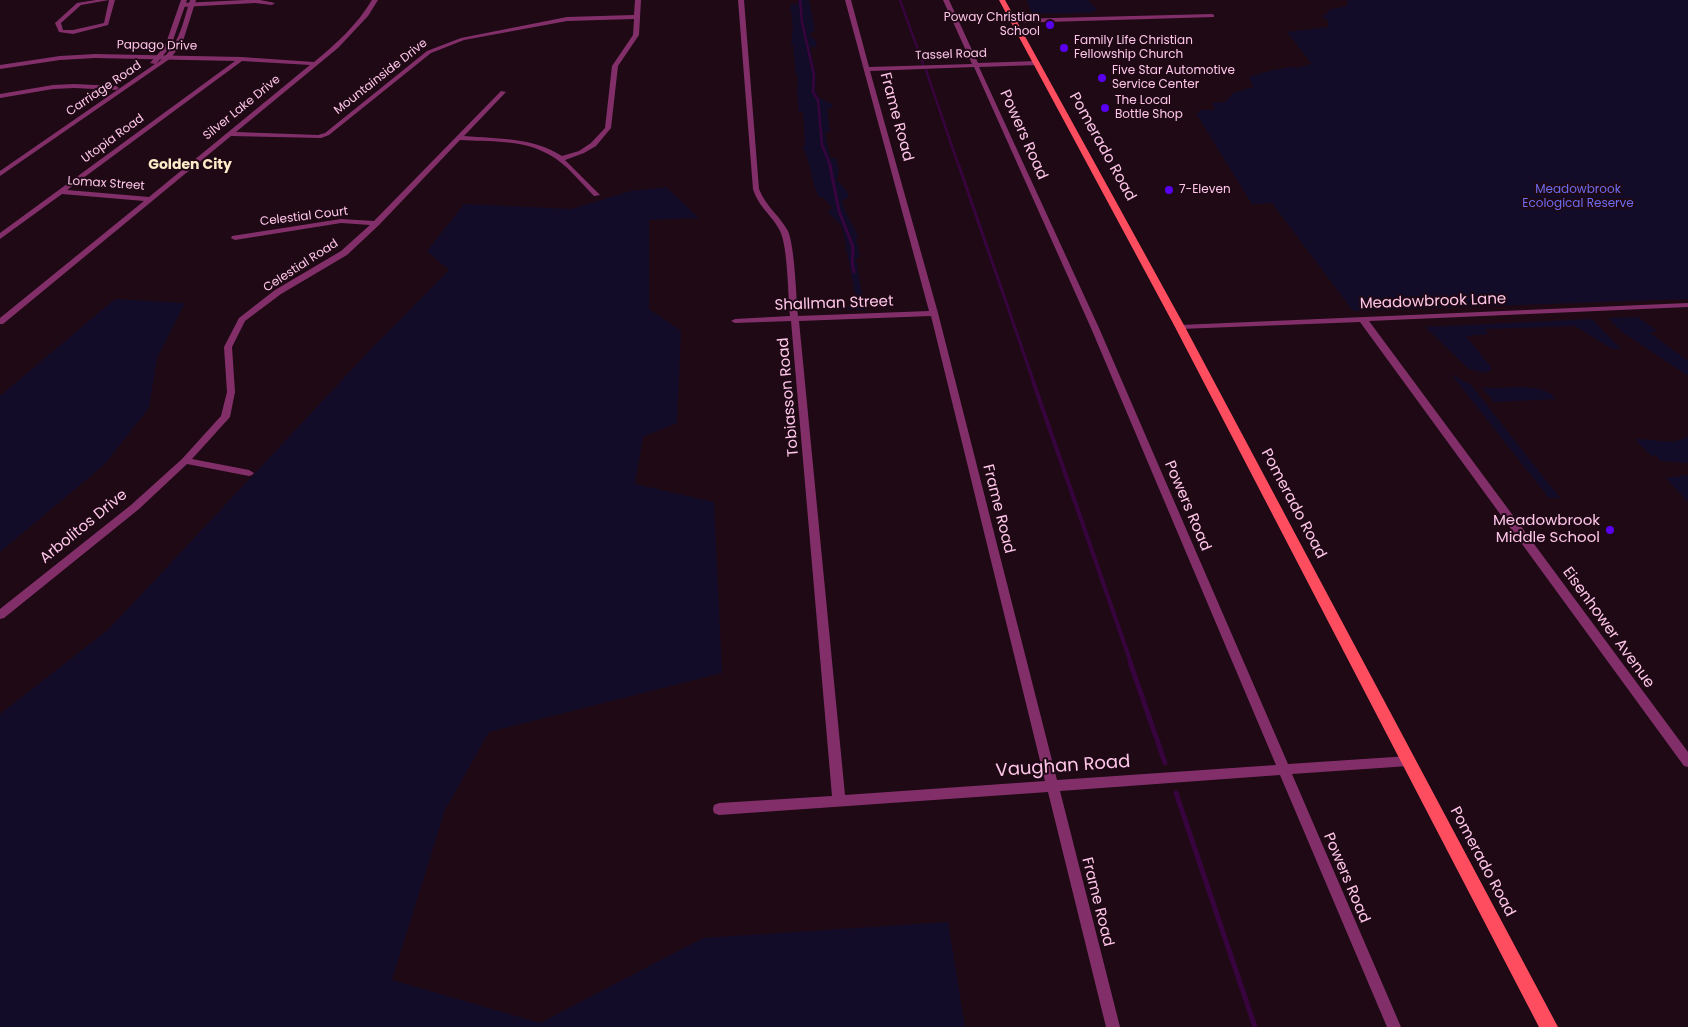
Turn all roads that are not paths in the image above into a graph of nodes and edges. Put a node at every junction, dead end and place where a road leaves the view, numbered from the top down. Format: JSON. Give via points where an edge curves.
{"nodes":[{"id":1,"x":107,"y":0,"type":"edge"},
{"id":2,"x":112,"y":0,"type":"edge"},
{"id":3,"x":376,"y":0,"type":"edge"},
{"id":4,"x":638,"y":0,"type":"edge"},
{"id":5,"x":741,"y":0,"type":"edge"},
{"id":6,"x":848,"y":0,"type":"edge"},
{"id":7,"x":946,"y":0,"type":"edge"},
{"id":8,"x":1002,"y":0,"type":"edge"},
{"id":9,"x":192,"y":2,"type":"edge"},
{"id":10,"x":183,"y":3,"type":"edge"},
{"id":11,"x":272,"y":3,"type":"dead end"},
{"id":12,"x":1212,"y":16,"type":"dead end"},
{"id":13,"x":637,"y":17,"type":"junction"},
{"id":14,"x":1014,"y":21,"type":"junction"},
{"id":15,"x":159,"y":57,"type":"junction"},
{"id":16,"x":169,"y":57,"type":"junction"},
{"id":17,"x":241,"y":59,"type":"junction"},
{"id":18,"x":1037,"y":63,"type":"junction"},
{"id":19,"x":314,"y":64,"type":"junction"},
{"id":20,"x":975,"y":65,"type":"junction"},
{"id":21,"x":0,"y":67,"type":"edge"},
{"id":22,"x":867,"y":69,"type":"junction"},
{"id":23,"x":116,"y":88,"type":"junction"},
{"id":24,"x":125,"y":88,"type":"junction"},
{"id":25,"x":503,"y":92,"type":"dead end"},
{"id":26,"x":0,"y":96,"type":"edge"},
{"id":27,"x":229,"y":134,"type":"junction"},
{"id":28,"x":460,"y":138,"type":"junction"},
{"id":29,"x":560,"y":159,"type":"junction"},
{"id":30,"x":1,"y":170,"type":"edge"},
{"id":31,"x":60,"y":192,"type":"junction"},
{"id":32,"x":596,"y":195,"type":"dead end"},
{"id":33,"x":150,"y":199,"type":"junction"},
{"id":34,"x":376,"y":223,"type":"junction"},
{"id":35,"x":0,"y":237,"type":"edge"},
{"id":36,"x":234,"y":238,"type":"dead end"},
{"id":37,"x":1688,"y":305,"type":"edge"},
{"id":38,"x":934,"y":313,"type":"junction"},
{"id":39,"x":1362,"y":318,"type":"junction"},
{"id":40,"x":796,"y":319,"type":"junction"},
{"id":41,"x":736,"y":321,"type":"dead end"},
{"id":42,"x":0,"y":322,"type":"edge"},
{"id":43,"x":1180,"y":327,"type":"junction"},
{"id":44,"x":185,"y":461,"type":"junction"},
{"id":45,"x":249,"y":473,"type":"dead end"},
{"id":46,"x":0,"y":614,"type":"edge"},
{"id":47,"x":1409,"y":761,"type":"junction"},
{"id":48,"x":1688,"y":762,"type":"edge"},
{"id":49,"x":1283,"y":770,"type":"junction"},
{"id":50,"x":1052,"y":785,"type":"junction"},
{"id":51,"x":839,"y":800,"type":"junction"},
{"id":52,"x":719,"y":809,"type":"dead end"},
{"id":53,"x":1113,"y":1027,"type":"edge"},
{"id":54,"x":1394,"y":1027,"type":"edge"},
{"id":55,"x":1549,"y":1027,"type":"edge"}],
"edges":[{"from":1,"to":2,"type":"street","via":[[79,4],[58,23],[61,31],[73,32],[106,24]]},
{"from":3,"to":19,"type":"street","name":"Silver Lake Drive","via":[[336,47]]},
{"from":4,"to":13,"type":"street"},
{"from":5,"to":40,"type":"street","name":"Tobiasson Road","via":[[756,189],[760,200],[784,231]]},
{"from":6,"to":22,"type":"street","name":"Frame Road"},
{"from":7,"to":20,"type":"street","name":"Powers Road"},
{"from":8,"to":14,"type":"main road","name":"Pomerado Road"},
{"from":9,"to":10,"type":"street"},
{"from":9,"to":11,"type":"street"},
{"from":9,"to":16,"type":"street","name":"Carriage Road","via":[[180,40]]},
{"from":10,"to":15,"type":"street","name":"Carriage Road","via":[[171,40]]},
{"from":12,"to":14,"type":"street"},
{"from":13,"to":27,"type":"street","name":"Mountainside Drive","via":[[548,22],[445,44],[429,52],[327,134],[319,137]]},
{"from":13,"to":29,"type":"street","via":[[635,38],[615,66],[608,128],[604,136],[576,155]]},
{"from":14,"to":18,"type":"main road","name":"Pomerado Road"},
{"from":15,"to":16,"type":"street","name":"Papago Drive"},
{"from":15,"to":21,"type":"street","name":"Papago Drive","via":[[80,56]]},
{"from":15,"to":23,"type":"street","name":"Carriage Road"},
{"from":16,"to":17,"type":"street","name":"Papago Drive"},
{"from":16,"to":24,"type":"street","name":"Carriage Road"},
{"from":17,"to":19,"type":"street","name":"Papago Drive"},
{"from":17,"to":31,"type":"street","name":"Utopia Road"},
{"from":18,"to":20,"type":"street","name":"Tassel Road"},
{"from":18,"to":43,"type":"main road","name":"Pomerado Road"},
{"from":19,"to":27,"type":"street","name":"Silver Lake Drive"},
{"from":20,"to":22,"type":"street","name":"Tassel Road"},
{"from":20,"to":49,"type":"street","name":"Powers Road","via":[[1095,328]]},
{"from":22,"to":38,"type":"street","name":"Frame Road"},
{"from":23,"to":24,"type":"street"},
{"from":23,"to":26,"type":"street","via":[[53,87]]},
{"from":23,"to":30,"type":"street","name":"Carriage Road"},
{"from":24,"to":30,"type":"street","name":"Carriage Road"},
{"from":25,"to":28,"type":"street","name":"Celestial Road"},
{"from":27,"to":33,"type":"street","name":"Silver Lake Drive"},
{"from":28,"to":29,"type":"street","via":[[516,142],[538,147]]},
{"from":28,"to":34,"type":"street","name":"Celestial Road"},
{"from":29,"to":32,"type":"street"},
{"from":31,"to":33,"type":"street","name":"Lomax Street"},
{"from":31,"to":35,"type":"street","name":"Utopia Road"},
{"from":33,"to":42,"type":"street","name":"Silver Lake Drive"},
{"from":34,"to":36,"type":"street","name":"Celestial Court","via":[[314,224]]},
{"from":34,"to":44,"type":"street","name":"Celestial Road","via":[[344,253],[278,292],[242,320],[228,347],[231,392],[225,416]]},
{"from":37,"to":39,"type":"street","name":"Meadowbrook Lane"},
{"from":38,"to":40,"type":"street","name":"Shallman Street"},
{"from":38,"to":50,"type":"street","name":"Frame Road"},
{"from":39,"to":43,"type":"street","name":"Meadowbrook Lane"},
{"from":39,"to":48,"type":"street","name":"Eisenhower Avenue"},
{"from":40,"to":41,"type":"street","name":"Shallman Street"},
{"from":40,"to":51,"type":"street","name":"Tobiasson Road"},
{"from":43,"to":47,"type":"main road","name":"Pomerado Road"},
{"from":44,"to":45,"type":"street"},
{"from":44,"to":46,"type":"street","name":"Arbolitos Drive","via":[[135,507]]},
{"from":47,"to":49,"type":"street","name":"Vaughan Road"},
{"from":47,"to":55,"type":"main road","name":"Pomerado Road"},
{"from":49,"to":50,"type":"street","name":"Vaughan Road"},
{"from":49,"to":54,"type":"street","name":"Powers Road"},
{"from":50,"to":51,"type":"street","name":"Vaughan Road"},
{"from":50,"to":53,"type":"street","name":"Frame Road"},
{"from":51,"to":52,"type":"street","name":"Vaughan Road"}]}
